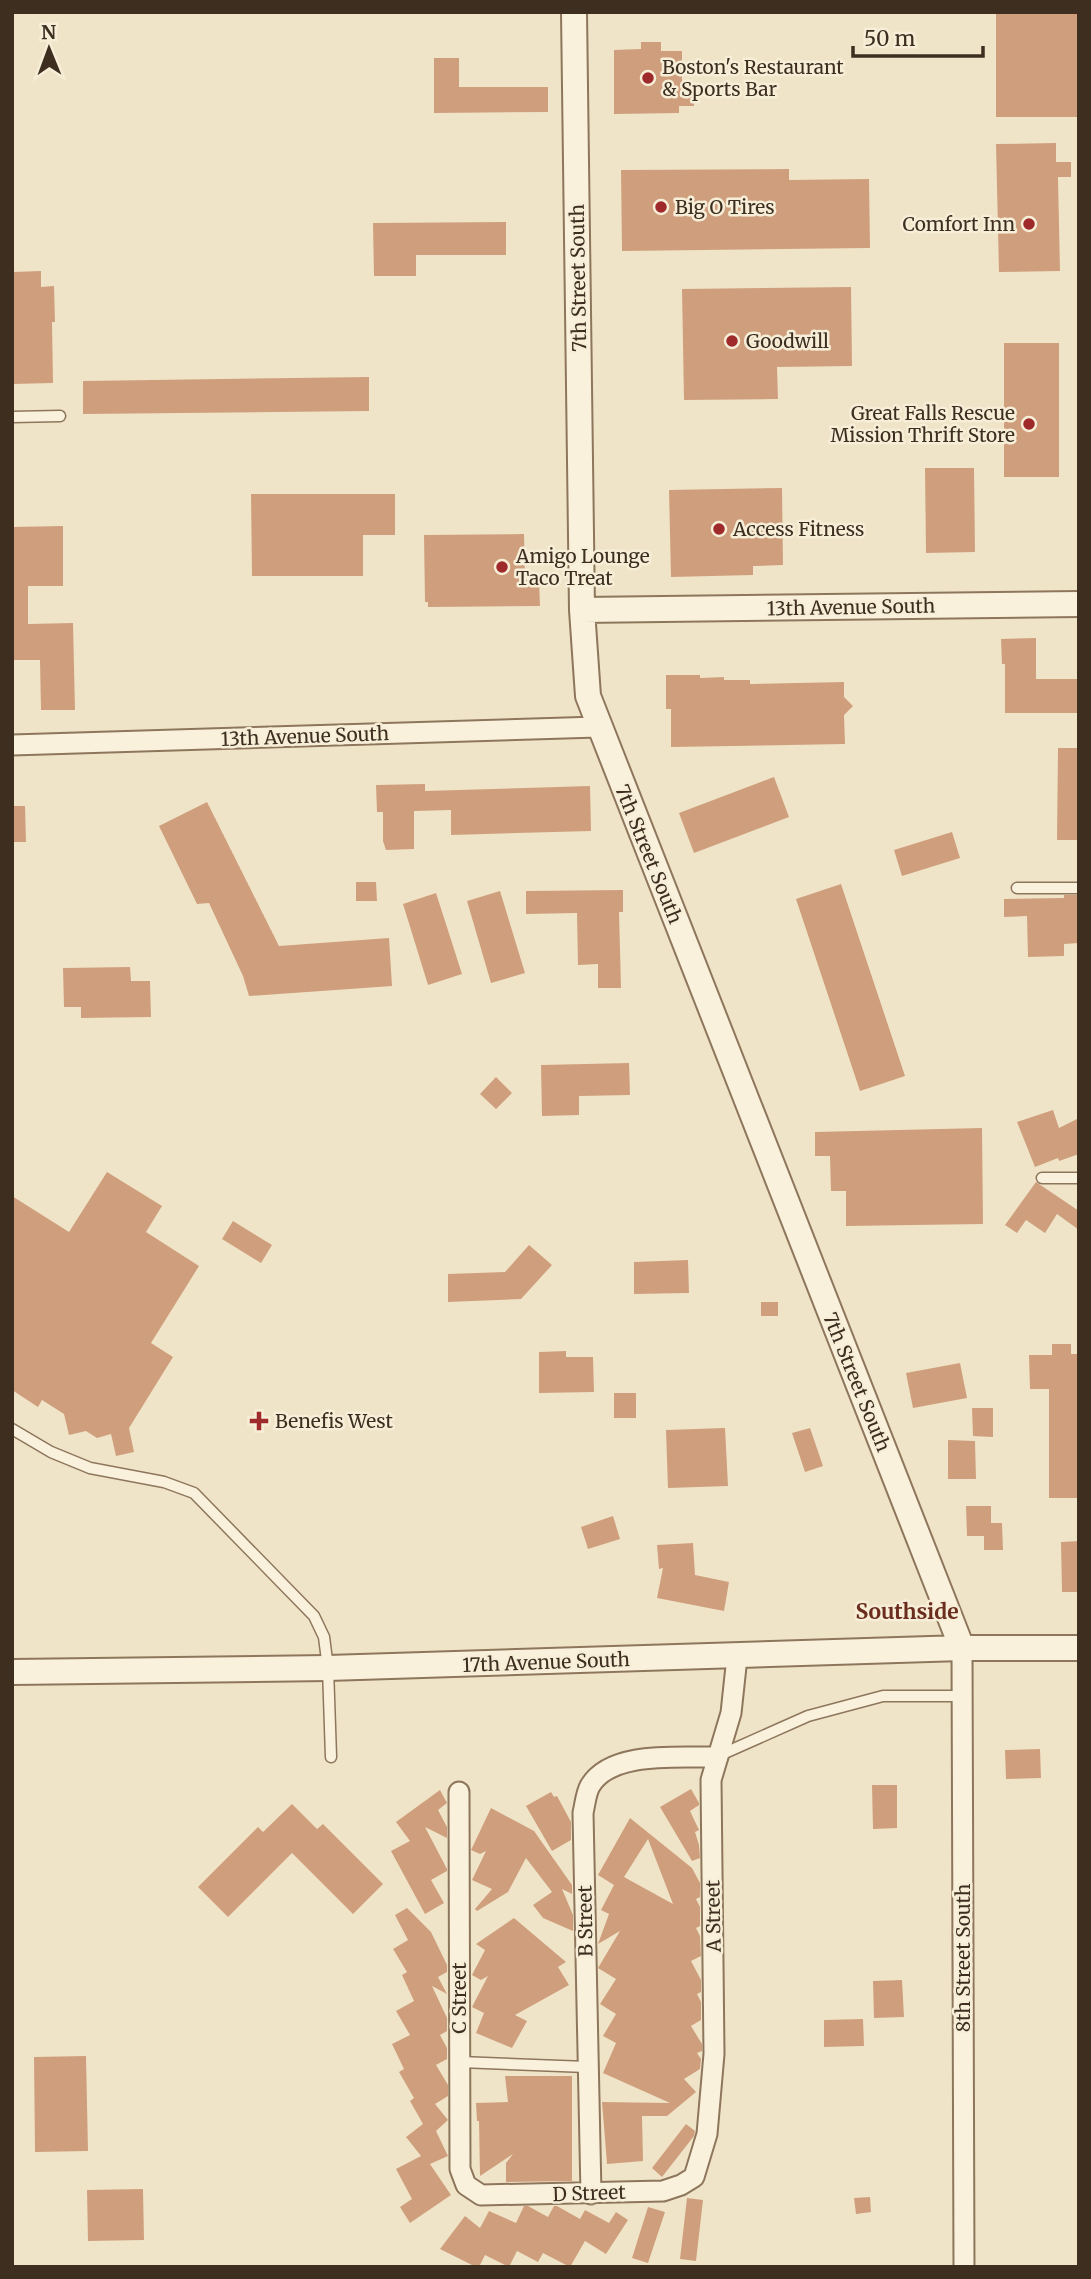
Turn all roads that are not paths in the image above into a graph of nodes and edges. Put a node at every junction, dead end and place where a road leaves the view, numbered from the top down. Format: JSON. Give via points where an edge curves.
{"nodes":[{"id":1,"x":574,"y":12,"type":"edge"},
{"id":2,"x":61,"y":416,"type":"dead end"},
{"id":3,"x":12,"y":417,"type":"edge"},
{"id":4,"x":1079,"y":604,"type":"edge"},
{"id":5,"x":582,"y":610,"type":"junction"},
{"id":6,"x":598,"y":727,"type":"junction"},
{"id":7,"x":12,"y":744,"type":"edge"},
{"id":8,"x":1017,"y":888,"type":"dead end"},
{"id":9,"x":1079,"y":888,"type":"edge"},
{"id":10,"x":1042,"y":1178,"type":"dead end"},
{"id":11,"x":1079,"y":1178,"type":"edge"},
{"id":12,"x":12,"y":1429,"type":"edge"},
{"id":13,"x":962,"y":1648,"type":"junction"},
{"id":14,"x":1079,"y":1648,"type":"edge"},
{"id":15,"x":737,"y":1657,"type":"junction"},
{"id":16,"x":328,"y":1668,"type":"junction"},
{"id":17,"x":12,"y":1672,"type":"edge"},
{"id":18,"x":962,"y":1696,"type":"junction"},
{"id":19,"x":331,"y":1756,"type":"dead end"},
{"id":20,"x":718,"y":1757,"type":"junction"},
{"id":21,"x":458,"y":1792,"type":"dead end"},
{"id":22,"x":460,"y":2062,"type":"junction"},
{"id":23,"x":587,"y":2067,"type":"junction"},
{"id":24,"x":694,"y":2177,"type":"joint"},
{"id":25,"x":591,"y":2194,"type":"junction"},
{"id":26,"x":481,"y":2195,"type":"joint"},
{"id":27,"x":964,"y":2267,"type":"edge"}],
"edges":[{"from":1,"to":5,"type":"street","name":"7th Street South"},
{"from":2,"to":3,"type":"lane"},
{"from":4,"to":5,"type":"street","name":"13th Avenue South"},
{"from":5,"to":6,"type":"street","name":"7th Street South","via":[[588,696]]},
{"from":6,"to":7,"type":"street","name":"13th Avenue South"},
{"from":6,"to":13,"type":"street","name":"7th Street South"},
{"from":8,"to":9,"type":"lane"},
{"from":10,"to":11,"type":"lane"},
{"from":12,"to":16,"type":"lane","via":[[90,1468],[164,1482],[194,1493],[314,1615],[324,1637]]},
{"from":13,"to":14,"type":"street","name":"17th Avenue South"},
{"from":13,"to":15,"type":"street","name":"17th Avenue South"},
{"from":13,"to":18,"type":"street","name":"8th Street South"},
{"from":15,"to":16,"type":"street","name":"17th Avenue South"},
{"from":15,"to":20,"type":"street","name":"A Street","via":[[731,1713]]},
{"from":16,"to":17,"type":"street","name":"17th Avenue South"},
{"from":16,"to":19,"type":"lane"},
{"from":18,"to":20,"type":"lane","via":[[883,1696],[808,1716]]},
{"from":18,"to":27,"type":"street","name":"8th Street South"},
{"from":20,"to":23,"type":"street","name":"B Street","via":[[628,1760],[602,1771],[589,1788],[583,1813]]},
{"from":20,"to":24,"type":"street","name":"A Street","via":[[711,1780],[714,2054],[707,2134]]},
{"from":21,"to":22,"type":"street","name":"C Street"},
{"from":22,"to":23,"type":"lane"},
{"from":22,"to":26,"type":"street","name":"C Street","via":[[460,2169],[466,2185]]},
{"from":23,"to":25,"type":"street","name":"B Street"},
{"from":24,"to":25,"type":"street","name":"D Street","via":[[663,2191]]},
{"from":25,"to":26,"type":"street","name":"D Street"}]}
